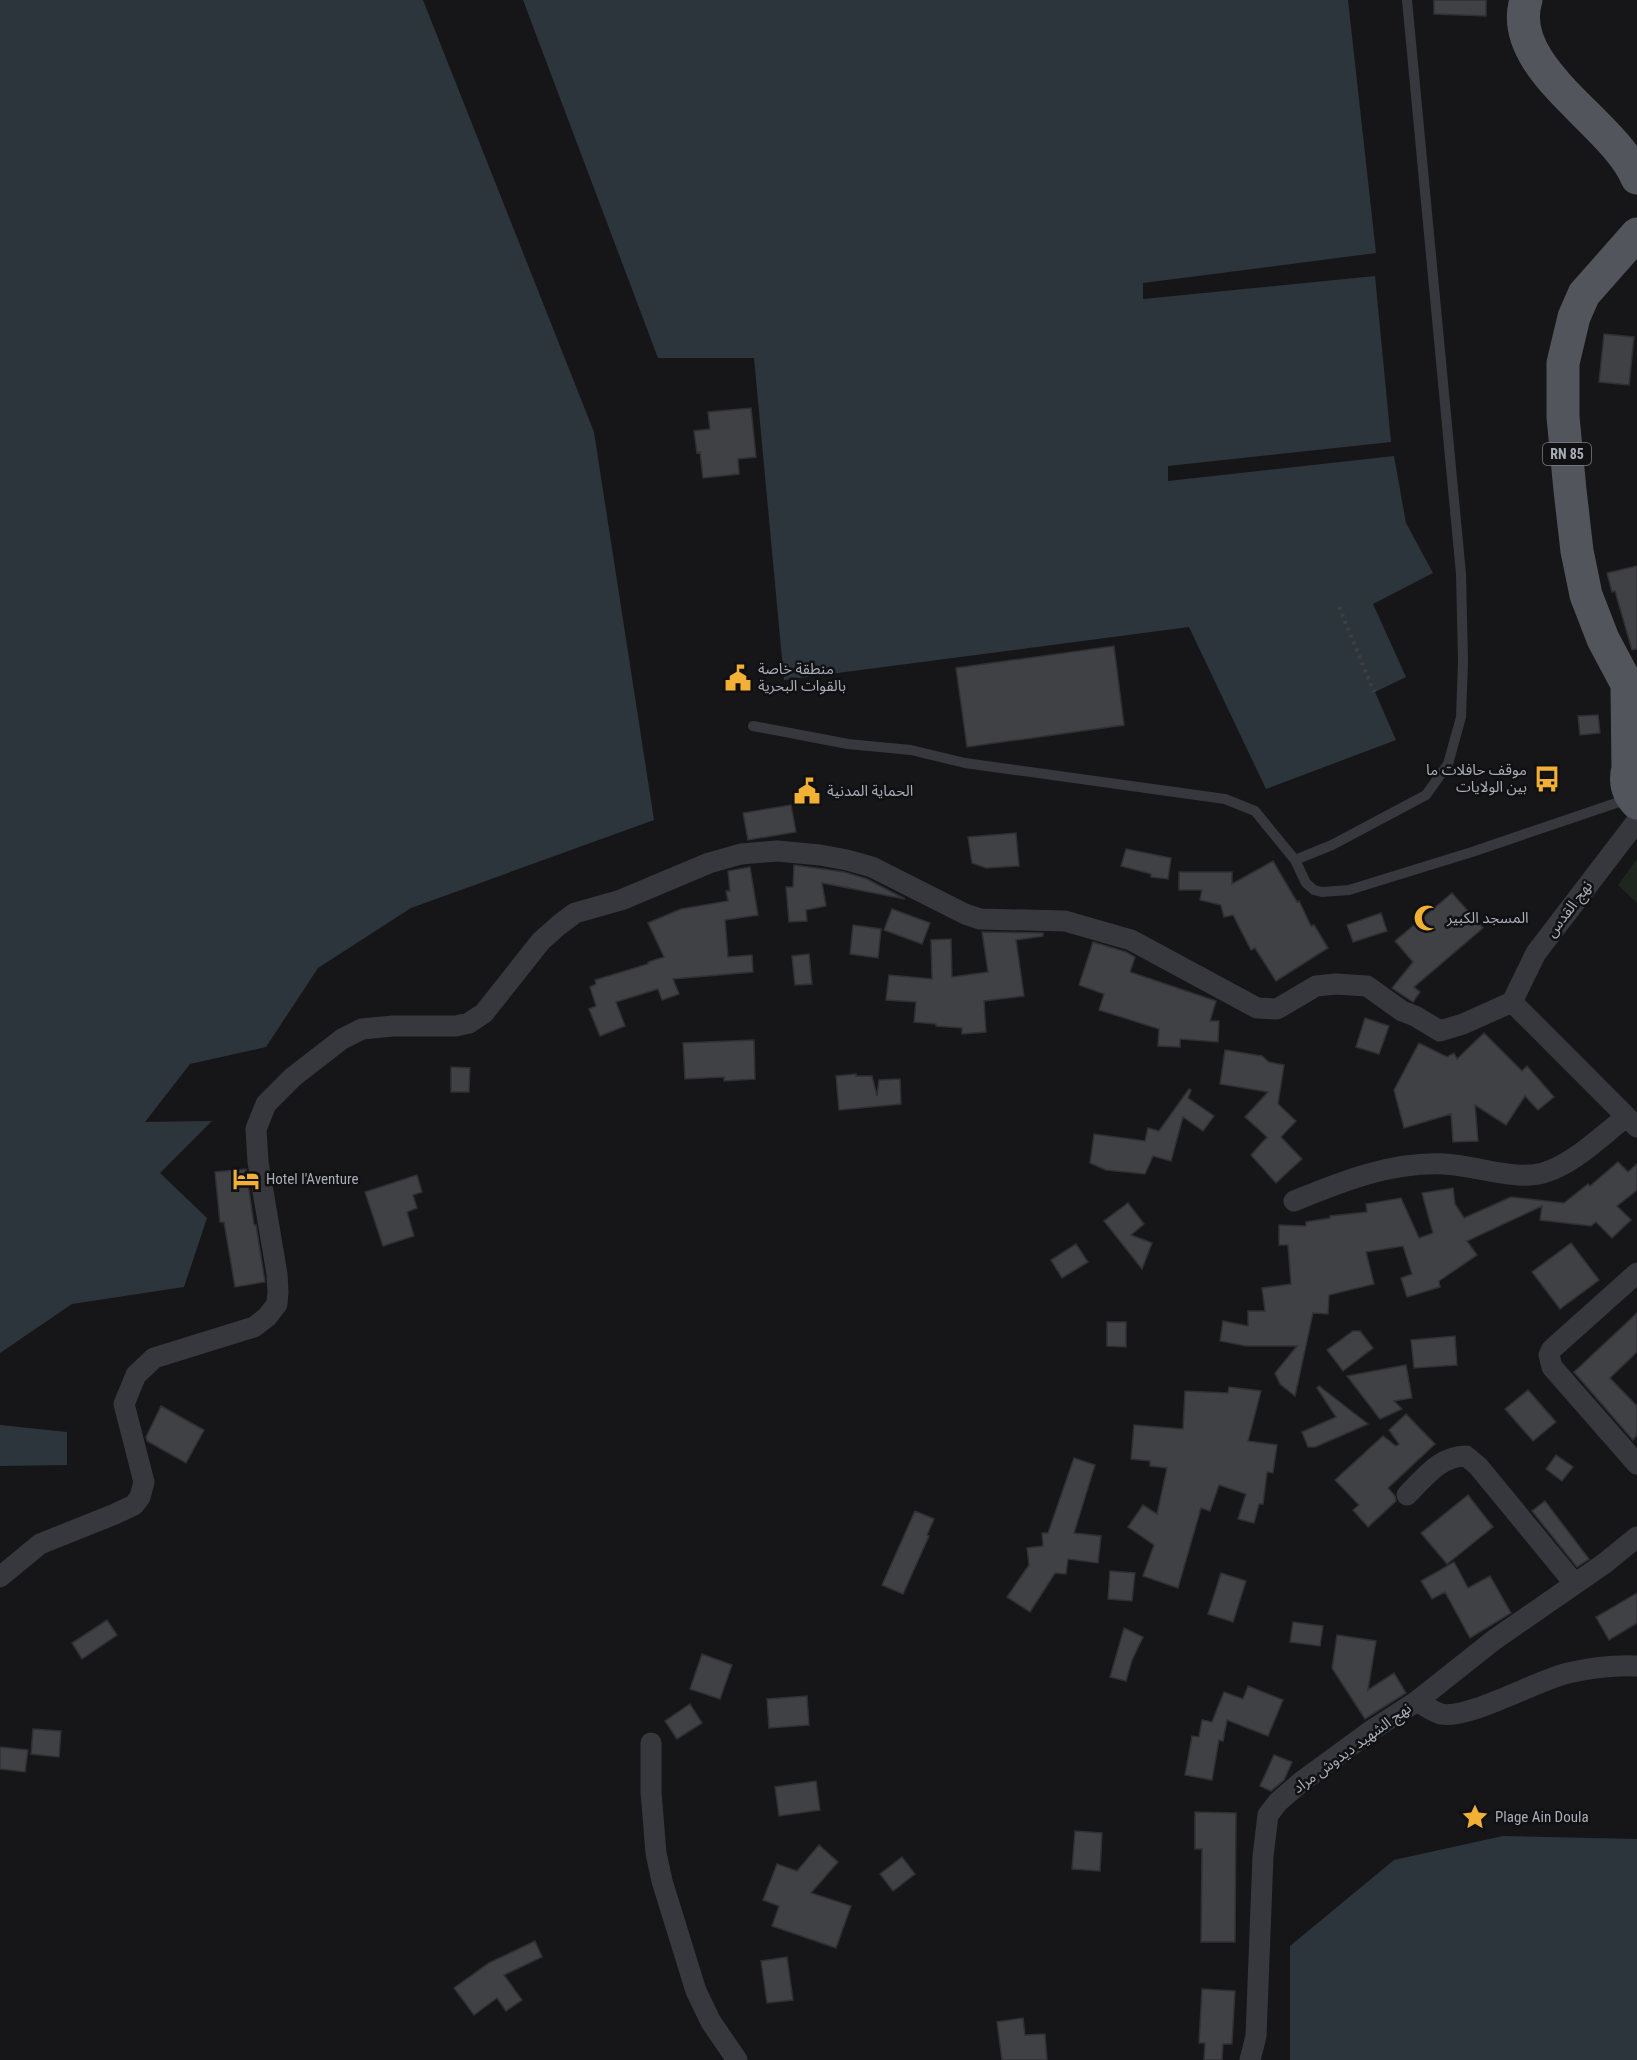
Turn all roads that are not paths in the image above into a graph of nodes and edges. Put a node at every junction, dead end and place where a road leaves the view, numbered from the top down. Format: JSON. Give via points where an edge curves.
{"nodes":[{"id":1,"x":1407,"y":0,"type":"edge"},
{"id":2,"x":1526,"y":0,"type":"edge"},
{"id":3,"x":1637,"y":178,"type":"edge"},
{"id":4,"x":1637,"y":234,"type":"edge"},
{"id":5,"x":1632,"y":695,"type":"edge"},
{"id":6,"x":753,"y":726,"type":"dead end"},
{"id":7,"x":1634,"y":790,"type":"edge"},
{"id":8,"x":1295,"y":860,"type":"junction"},
{"id":9,"x":1512,"y":1002,"type":"junction"},
{"id":10,"x":1632,"y":1122,"type":"edge"},
{"id":11,"x":1294,"y":1202,"type":"dead end"},
{"id":12,"x":1637,"y":1273,"type":"edge"},
{"id":13,"x":1637,"y":1464,"type":"edge"},
{"id":14,"x":1407,"y":1495,"type":"dead end"},
{"id":15,"x":1637,"y":1538,"type":"edge"},
{"id":16,"x":0,"y":1577,"type":"edge"},
{"id":17,"x":1575,"y":1584,"type":"junction"},
{"id":18,"x":1637,"y":1666,"type":"edge"},
{"id":19,"x":1417,"y":1701,"type":"junction"},
{"id":20,"x":651,"y":1743,"type":"dead end"},
{"id":21,"x":737,"y":2060,"type":"edge"},
{"id":22,"x":1250,"y":2060,"type":"edge"}],
"edges":[{"from":1,"to":8,"type":"lane","via":[[1461,574],[1461,717],[1448,764],[1426,795],[1332,845]]},
{"from":2,"to":3,"type":"main road","via":[[1525,31],[1541,65],[1612,141]]},
{"from":4,"to":5,"type":"main road","number":"RN 85","via":[[1584,294],[1563,363],[1563,417],[1571,500],[1586,595]]},
{"from":5,"to":7,"type":"main road","number":"RN 85"},
{"from":6,"to":8,"type":"lane","via":[[848,744],[911,750],[965,762],[1225,799],[1255,811]]},
{"from":7,"to":8,"type":"lane","via":[[1472,852],[1348,890],[1314,890],[1306,883]]},
{"from":7,"to":9,"type":"street","name":"نهج القدس","via":[[1536,953]]},
{"from":9,"to":10,"type":"street"},
{"from":9,"to":16,"type":"street","via":[[1440,1031],[1367,986],[1316,986],[1277,1009],[1257,1008],[1131,940],[1065,921],[980,919],[872,867],[820,855],[777,851],[741,854],[709,863],[621,900],[575,913],[541,941],[484,1013],[469,1023],[362,1029],[342,1039],[293,1077],[266,1104],[256,1130],[277,1274],[277,1304],[254,1327],[154,1358],[136,1376],[124,1404],[144,1482],[140,1497],[134,1505],[115,1514],[40,1544]]},
{"from":10,"to":11,"type":"street","via":[[1546,1172],[1504,1173],[1446,1164],[1412,1164],[1367,1173]]},
{"from":12,"to":13,"type":"street","via":[[1548,1355],[1552,1367]]},
{"from":14,"to":17,"type":"street","via":[[1433,1468],[1453,1456],[1466,1456]]},
{"from":15,"to":17,"type":"street","name":"نهج الشهيد ديدوش مراد"},
{"from":17,"to":19,"type":"street","name":"نهج الشهيد ديدوش مراد","via":[[1494,1640]]},
{"from":18,"to":19,"type":"street","via":[[1567,1673],[1453,1715],[1440,1714]]},
{"from":19,"to":22,"type":"street","name":"نهج الشهيد ديدوش مراد","via":[[1301,1782],[1268,1815],[1256,2036]]},
{"from":20,"to":21,"type":"street","via":[[651,1792],[662,1881],[696,1991]]}]}
